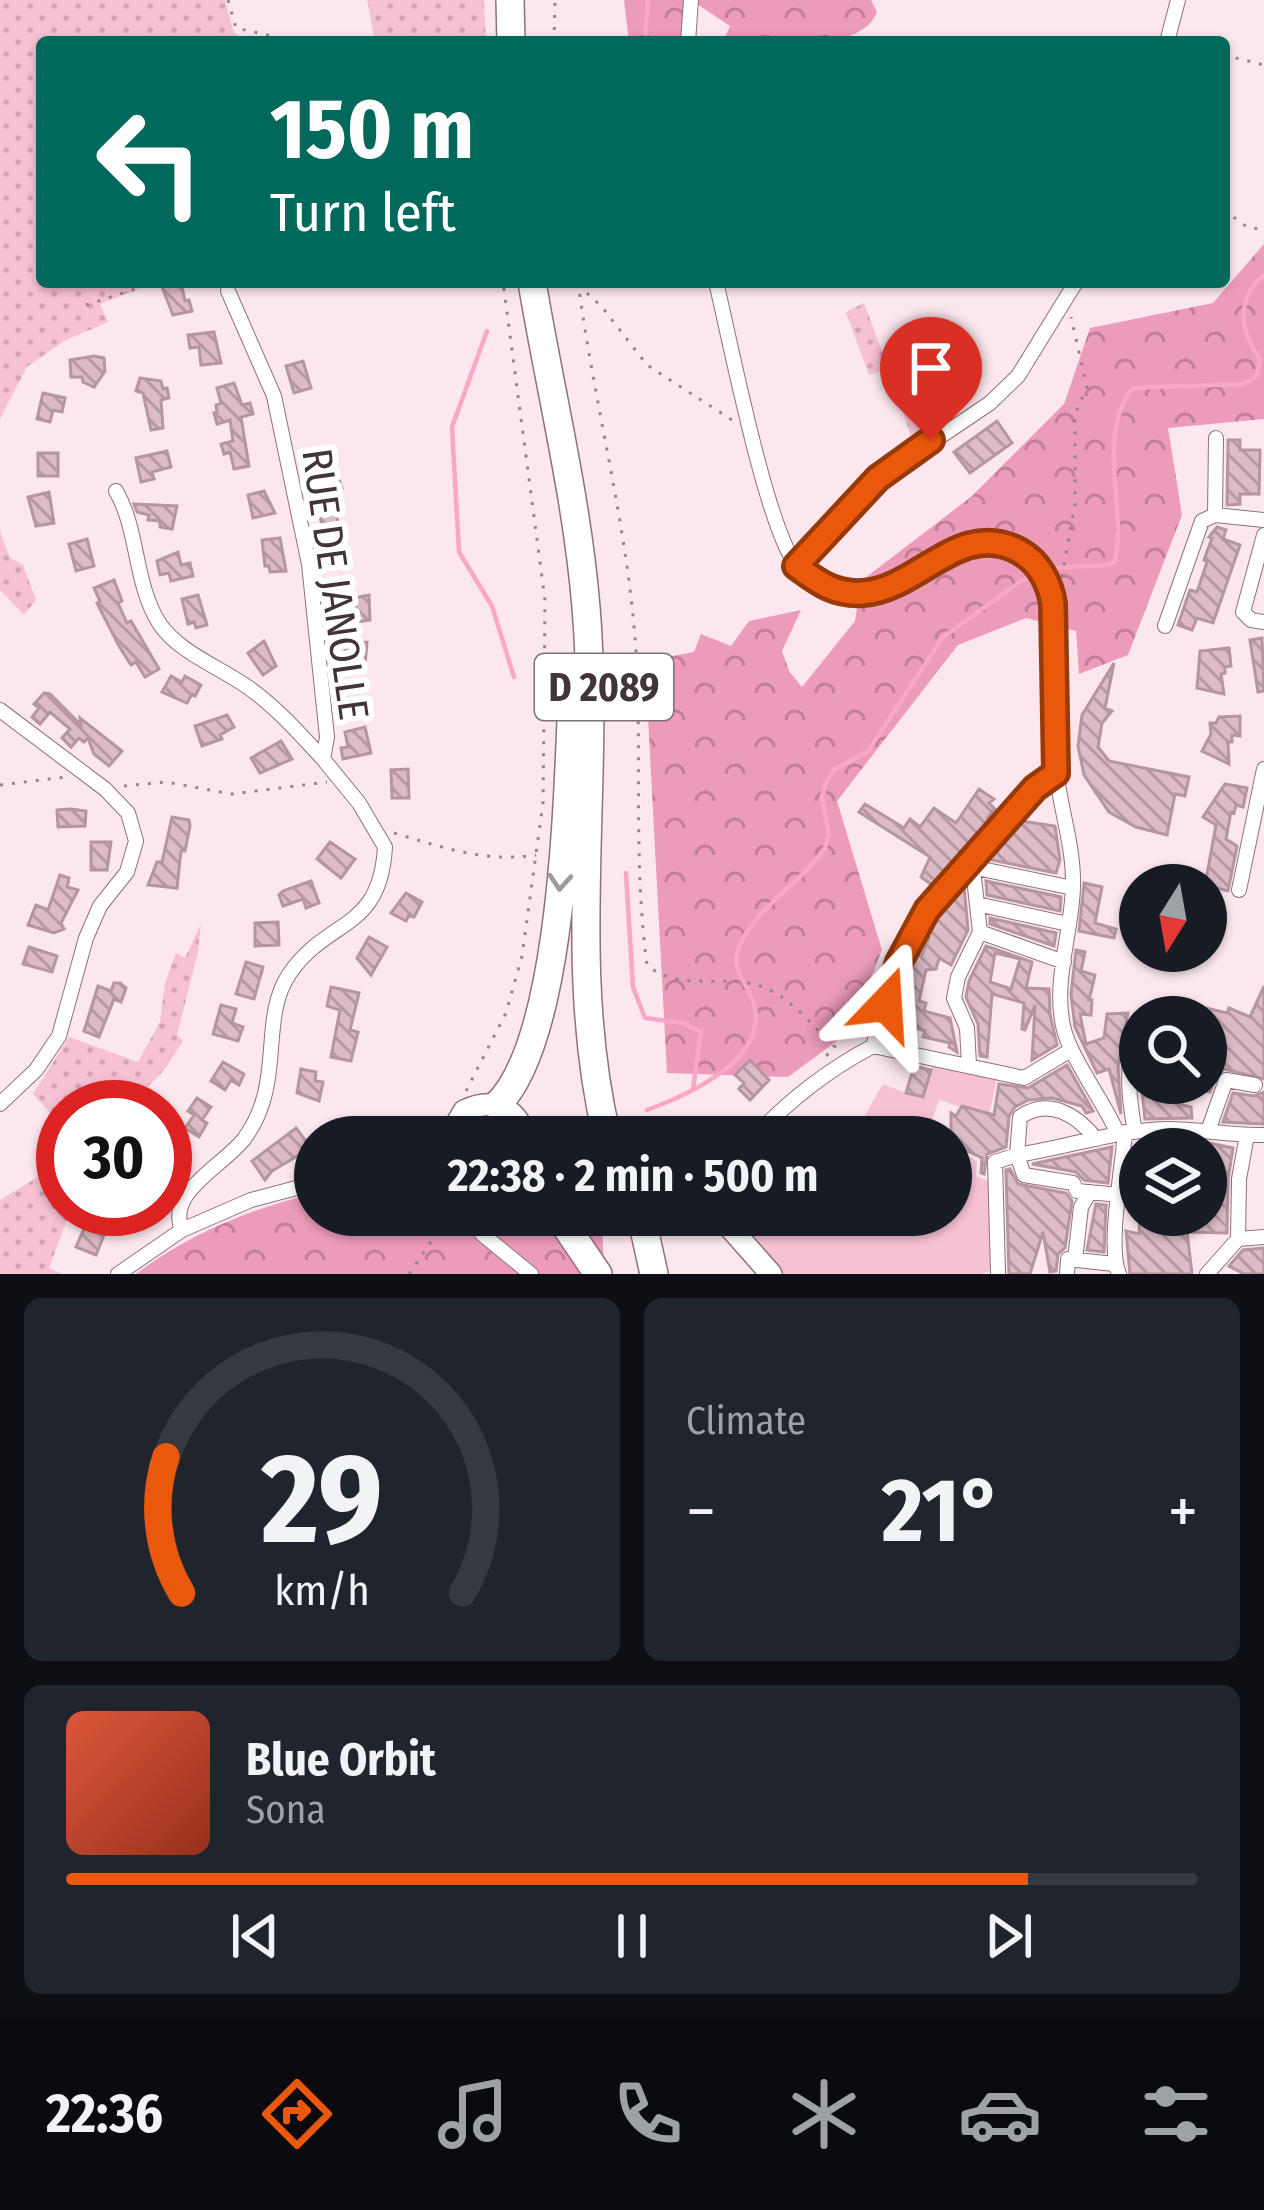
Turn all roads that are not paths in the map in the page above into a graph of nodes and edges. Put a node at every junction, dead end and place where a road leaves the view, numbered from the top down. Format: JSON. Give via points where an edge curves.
{"nodes":[{"id":1,"x":510,"y":0,"type":"edge"},
{"id":2,"x":527,"y":0,"type":"edge"},
{"id":3,"x":691,"y":0,"type":"edge"},
{"id":4,"x":1178,"y":0,"type":"edge"},
{"id":5,"x":511,"y":36,"type":"edge"},
{"id":6,"x":527,"y":36,"type":"edge"},
{"id":7,"x":688,"y":36,"type":"edge"},
{"id":8,"x":1169,"y":36,"type":"edge"},
{"id":9,"x":533,"y":288,"type":"edge"},
{"id":10,"x":550,"y":288,"type":"edge"},
{"id":11,"x":717,"y":288,"type":"edge"},
{"id":12,"x":1073,"y":288,"type":"edge"},
{"id":13,"x":228,"y":291,"type":"dead end"},
{"id":14,"x":543,"y":347,"type":"junction"},
{"id":15,"x":1216,"y":437,"type":"dead end"},
{"id":16,"x":116,"y":490,"type":"dead end"},
{"id":17,"x":1214,"y":514,"type":"junction"},
{"id":18,"x":1264,"y":520,"type":"edge"},
{"id":19,"x":1264,"y":535,"type":"edge"},
{"id":20,"x":796,"y":566,"type":"junction"},
{"id":21,"x":1264,"y":622,"type":"edge"},
{"id":22,"x":1166,"y":626,"type":"dead end"},
{"id":23,"x":0,"y":710,"type":"edge"},
{"id":24,"x":322,"y":759,"type":"junction"},
{"id":25,"x":1264,"y":769,"type":"edge"},
{"id":26,"x":1056,"y":773,"type":"junction"},
{"id":27,"x":1246,"y":859,"type":"junction"},
{"id":28,"x":1264,"y":863,"type":"edge"},
{"id":29,"x":972,"y":864,"type":"junction"},
{"id":30,"x":1073,"y":888,"type":"junction"},
{"id":31,"x":1239,"y":890,"type":"dead end"},
{"id":32,"x":977,"y":904,"type":"junction"},
{"id":33,"x":1068,"y":924,"type":"junction"},
{"id":34,"x":980,"y":932,"type":"junction"},
{"id":35,"x":1064,"y":962,"type":"junction"},
{"id":36,"x":873,"y":1046,"type":"junction"},
{"id":37,"x":1072,"y":1050,"type":"junction"},
{"id":38,"x":969,"y":1065,"type":"junction"},
{"id":39,"x":1255,"y":1085,"type":"dead end"},
{"id":40,"x":0,"y":1104,"type":"edge"},
{"id":41,"x":497,"y":1105,"type":"junction"},
{"id":42,"x":461,"y":1116,"type":"edge"},
{"id":43,"x":515,"y":1116,"type":"edge"},
{"id":44,"x":602,"y":1116,"type":"edge"},
{"id":45,"x":619,"y":1116,"type":"edge"},
{"id":46,"x":775,"y":1116,"type":"edge"},
{"id":47,"x":1123,"y":1128,"type":"edge"},
{"id":48,"x":1209,"y":1128,"type":"edge"},
{"id":49,"x":1227,"y":1133,"type":"edge"},
{"id":50,"x":1119,"y":1134,"type":"edge"},
{"id":51,"x":1264,"y":1135,"type":"edge"},
{"id":52,"x":1247,"y":1136,"type":"junction"},
{"id":53,"x":1096,"y":1139,"type":"junction"},
{"id":54,"x":1017,"y":1155,"type":"junction"},
{"id":55,"x":192,"y":1189,"type":"edge"},
{"id":56,"x":294,"y":1189,"type":"edge"},
{"id":57,"x":1090,"y":1192,"type":"junction"},
{"id":58,"x":1119,"y":1198,"type":"edge"},
{"id":59,"x":1119,"y":1216,"type":"edge"},
{"id":60,"x":192,"y":1226,"type":"edge"},
{"id":61,"x":173,"y":1236,"type":"edge"},
{"id":62,"x":485,"y":1236,"type":"edge"},
{"id":63,"x":492,"y":1236,"type":"edge"},
{"id":64,"x":572,"y":1236,"type":"edge"},
{"id":65,"x":630,"y":1236,"type":"edge"},
{"id":66,"x":647,"y":1236,"type":"edge"},
{"id":67,"x":737,"y":1236,"type":"edge"},
{"id":68,"x":1264,"y":1237,"type":"edge"},
{"id":69,"x":1238,"y":1239,"type":"junction"},
{"id":70,"x":496,"y":1245,"type":"junction"},
{"id":71,"x":1071,"y":1267,"type":"edge"},
{"id":72,"x":1116,"y":1269,"type":"edge"},
{"id":73,"x":118,"y":1274,"type":"edge"},
{"id":74,"x":531,"y":1274,"type":"edge"},
{"id":75,"x":598,"y":1274,"type":"edge"},
{"id":76,"x":637,"y":1274,"type":"edge"},
{"id":77,"x":658,"y":1274,"type":"edge"},
{"id":78,"x":771,"y":1274,"type":"edge"},
{"id":79,"x":998,"y":1274,"type":"edge"},
{"id":80,"x":1207,"y":1274,"type":"edge"}],
"edges":[{"from":1,"to":5,"type":"highway"},
{"from":2,"to":6,"type":"highway"},
{"from":3,"to":7,"type":"street"},
{"from":4,"to":8,"type":"street"},
{"from":9,"to":14,"type":"highway","number":"D 2089"},
{"from":10,"to":45,"type":"highway","number":"D 2089","via":[[603,610],[602,975]]},
{"from":11,"to":20,"type":"street","via":[[774,516]]},
{"from":12,"to":20,"type":"street","via":[[1018,376],[878,478]]},
{"from":13,"to":24,"type":"street","name":"RUE DE JANOLLE","via":[[274,396],[309,564],[327,737]]},
{"from":14,"to":41,"type":"highway","one_way":true,"via":[[568,577],[571,727],[547,988],[519,1074]]},
{"from":14,"to":44,"type":"highway","number":"D 2089","via":[[586,610],[584,974]]},
{"from":15,"to":17,"type":"street"},
{"from":16,"to":24,"type":"street","via":[[160,624],[251,689]]},
{"from":17,"to":18,"type":"street"},
{"from":17,"to":22,"type":"street","via":[[1202,521]]},
{"from":19,"to":21,"type":"street","via":[[1243,612]]},
{"from":20,"to":26,"type":"street","via":[[827,589],[866,593],[976,542],[1025,554],[1051,588]]},
{"from":23,"to":40,"type":"street","via":[[105,789],[128,813],[136,841],[86,938],[59,1036]]},
{"from":24,"to":55,"type":"street","name":"RUE DE JANOLLE","via":[[378,830],[382,880],[358,917],[290,972],[274,1017],[261,1111],[230,1156]]},
{"from":25,"to":27,"type":"street"},
{"from":26,"to":29,"type":"street"},
{"from":26,"to":30,"type":"street"},
{"from":27,"to":28,"type":"street"},
{"from":27,"to":31,"type":"street"},
{"from":29,"to":30,"type":"street"},
{"from":29,"to":32,"type":"street"},
{"from":29,"to":36,"type":"street","via":[[927,910],[899,962]]},
{"from":30,"to":33,"type":"street"},
{"from":32,"to":33,"type":"street"},
{"from":32,"to":34,"type":"street"},
{"from":33,"to":35,"type":"street"},
{"from":34,"to":35,"type":"street"},
{"from":34,"to":38,"type":"street","via":[[954,998],[967,1028]]},
{"from":35,"to":37,"type":"street","via":[[1063,1027]]},
{"from":36,"to":38,"type":"street"},
{"from":36,"to":46,"type":"street","via":[[830,1069]]},
{"from":37,"to":38,"type":"street","via":[[1024,1078]]},
{"from":37,"to":47,"type":"street"},
{"from":39,"to":48,"type":"street","via":[[1226,1080]]},
{"from":41,"to":42,"type":"street"},
{"from":41,"to":43,"type":"street"},
{"from":49,"to":52,"type":"street"},
{"from":50,"to":53,"type":"street"},
{"from":51,"to":52,"type":"street"},
{"from":52,"to":69,"type":"street"},
{"from":53,"to":54,"type":"street"},
{"from":53,"to":54,"type":"street","via":[[1080,1119],[1033,1108],[1021,1117]]},
{"from":54,"to":57,"type":"street","via":[[1024,1175]]},
{"from":54,"to":79,"type":"street","via":[[994,1162]]},
{"from":56,"to":60,"type":"street"},
{"from":57,"to":58,"type":"street"},
{"from":57,"to":71,"type":"street"},
{"from":59,"to":72,"type":"street"},
{"from":61,"to":73,"type":"street"},
{"from":62,"to":70,"type":"street"},
{"from":63,"to":70,"type":"street"},
{"from":64,"to":75,"type":"highway"},
{"from":65,"to":76,"type":"highway"},
{"from":66,"to":77,"type":"highway"},
{"from":67,"to":78,"type":"street"},
{"from":68,"to":69,"type":"street"},
{"from":69,"to":80,"type":"street"},
{"from":70,"to":74,"type":"street"},
{"from":71,"to":72,"type":"street"}]}
